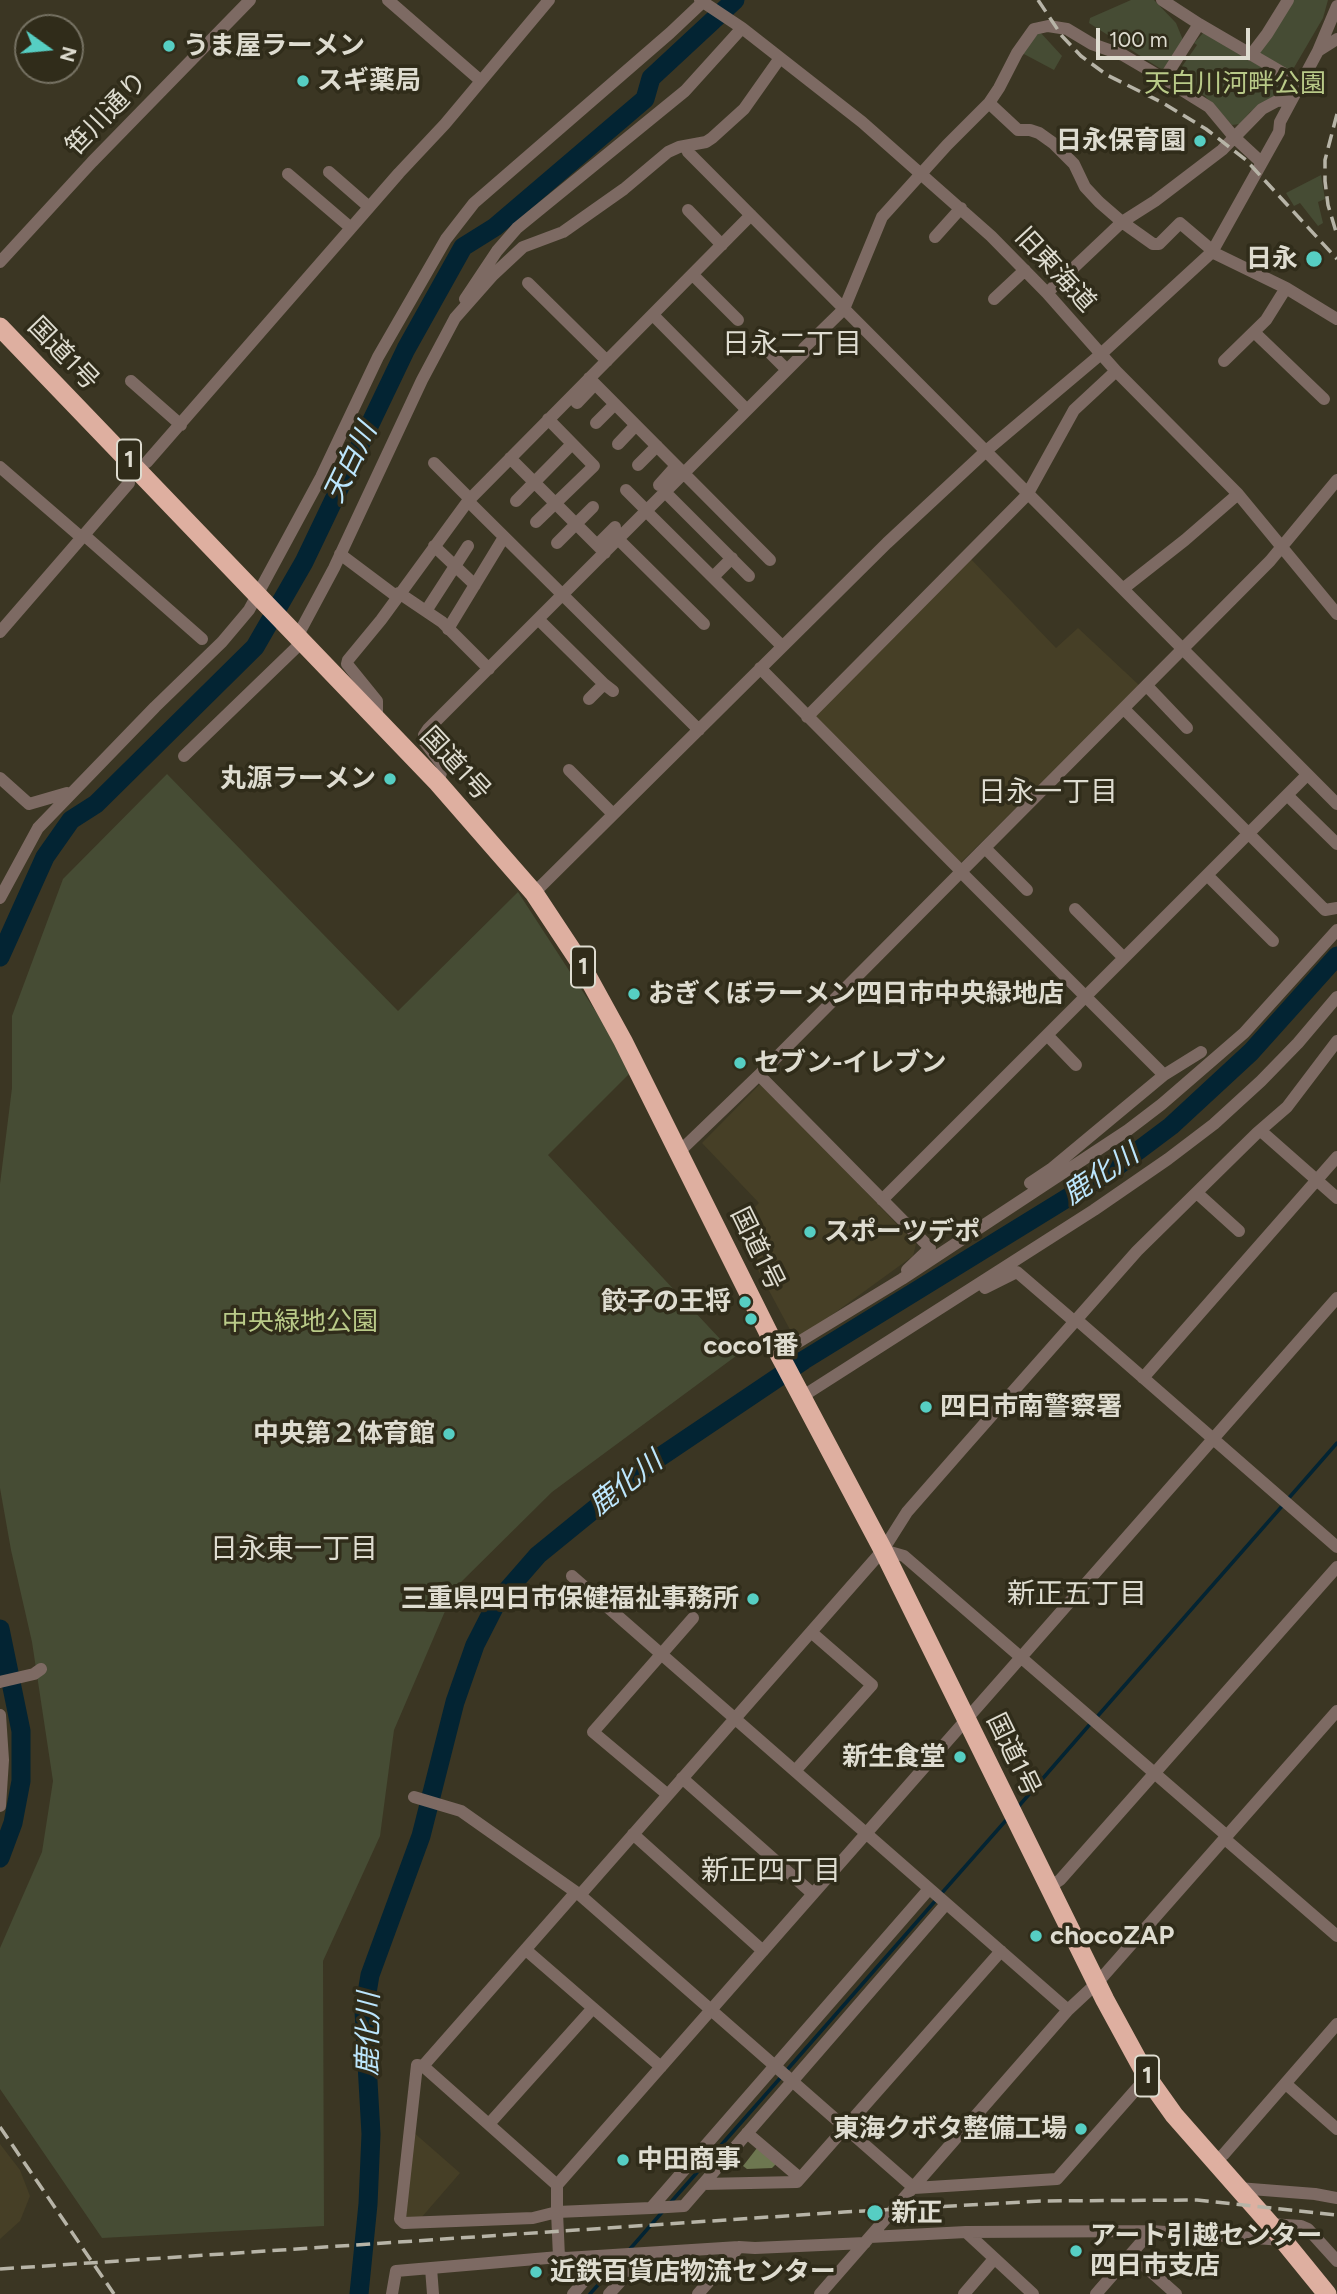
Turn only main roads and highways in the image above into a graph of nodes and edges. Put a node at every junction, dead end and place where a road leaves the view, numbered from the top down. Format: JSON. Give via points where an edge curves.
{"nodes":[{"id":1,"x":0,"y":327,"type":"edge"},
{"id":2,"x":1327,"y":2294,"type":"edge"}],
"edges":[{"from":1,"to":2,"type":"highway","name":"国道1号","number":"1","via":[[438,783],[534,893],[601,999],[1147,2077]]}]}
